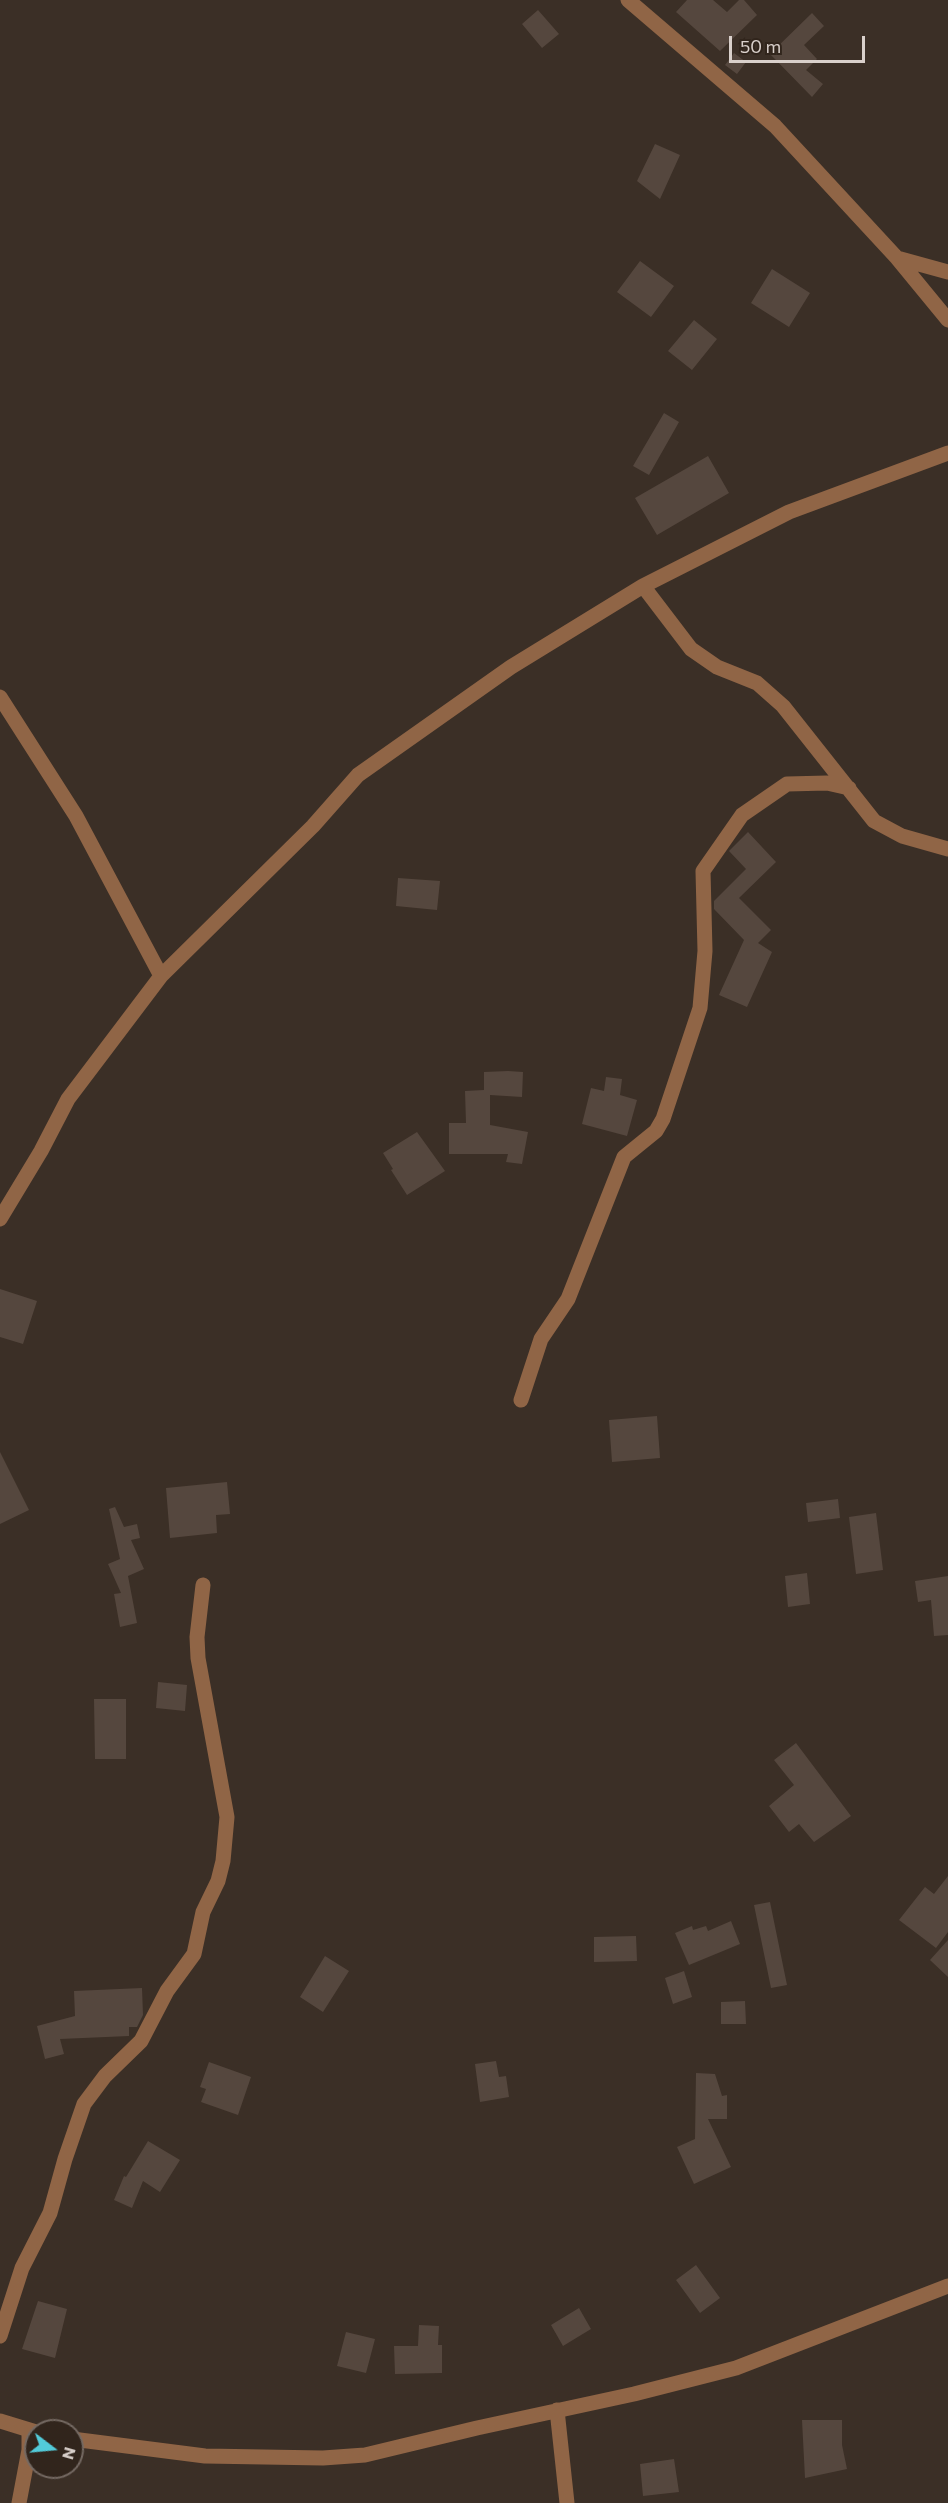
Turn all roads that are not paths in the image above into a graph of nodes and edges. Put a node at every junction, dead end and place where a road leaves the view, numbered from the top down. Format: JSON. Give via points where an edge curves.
{"nodes":[{"id":1,"x":628,"y":0,"type":"edge"},
{"id":2,"x":897,"y":258,"type":"junction"},
{"id":3,"x":948,"y":272,"type":"edge"},
{"id":4,"x":948,"y":320,"type":"edge"},
{"id":5,"x":948,"y":453,"type":"edge"},
{"id":6,"x":643,"y":586,"type":"junction"},
{"id":7,"x":0,"y":698,"type":"edge"},
{"id":8,"x":849,"y":788,"type":"junction"},
{"id":9,"x":948,"y":849,"type":"edge"},
{"id":10,"x":161,"y":976,"type":"junction"},
{"id":11,"x":0,"y":1219,"type":"edge"},
{"id":12,"x":521,"y":1400,"type":"dead end"},
{"id":13,"x":203,"y":1585,"type":"dead end"},
{"id":14,"x":948,"y":2286,"type":"edge"},
{"id":15,"x":0,"y":2336,"type":"edge"},
{"id":16,"x":557,"y":2410,"type":"junction"},
{"id":17,"x":0,"y":2421,"type":"edge"},
{"id":18,"x":24,"y":2428,"type":"edge"},
{"id":19,"x":84,"y":2441,"type":"edge"},
{"id":20,"x":24,"y":2476,"type":"edge"},
{"id":21,"x":19,"y":2503,"type":"edge"},
{"id":22,"x":567,"y":2503,"type":"edge"}],
"edges":[{"from":1,"to":2,"type":"street","via":[[775,126]]},
{"from":2,"to":3,"type":"street"},
{"from":2,"to":4,"type":"street"},
{"from":5,"to":6,"type":"street","via":[[789,512]]},
{"from":6,"to":8,"type":"street","via":[[691,650],[717,667],[757,683],[783,706]]},
{"from":6,"to":10,"type":"street","via":[[511,667],[358,775],[313,826]]},
{"from":7,"to":10,"type":"street","via":[[75,816]]},
{"from":8,"to":9,"type":"street","via":[[874,820],[902,836]]},
{"from":8,"to":12,"type":"street","via":[[827,783],[788,784],[742,815],[703,871],[705,951],[700,1008],[663,1119],[656,1131],[624,1157],[568,1299],[542,1339]]},
{"from":10,"to":11,"type":"street","via":[[68,1099]]},
{"from":13,"to":15,"type":"street","via":[[198,1658],[227,1817],[218,1881],[203,1912],[188,1964],[167,1991],[141,2041],[105,2076],[84,2104],[50,2213],[22,2268]]},
{"from":14,"to":16,"type":"street","via":[[736,2368]]},
{"from":16,"to":19,"type":"street","via":[[365,2455],[205,2456]]},
{"from":16,"to":22,"type":"street"},
{"from":17,"to":18,"type":"street"},
{"from":20,"to":21,"type":"street"}]}
